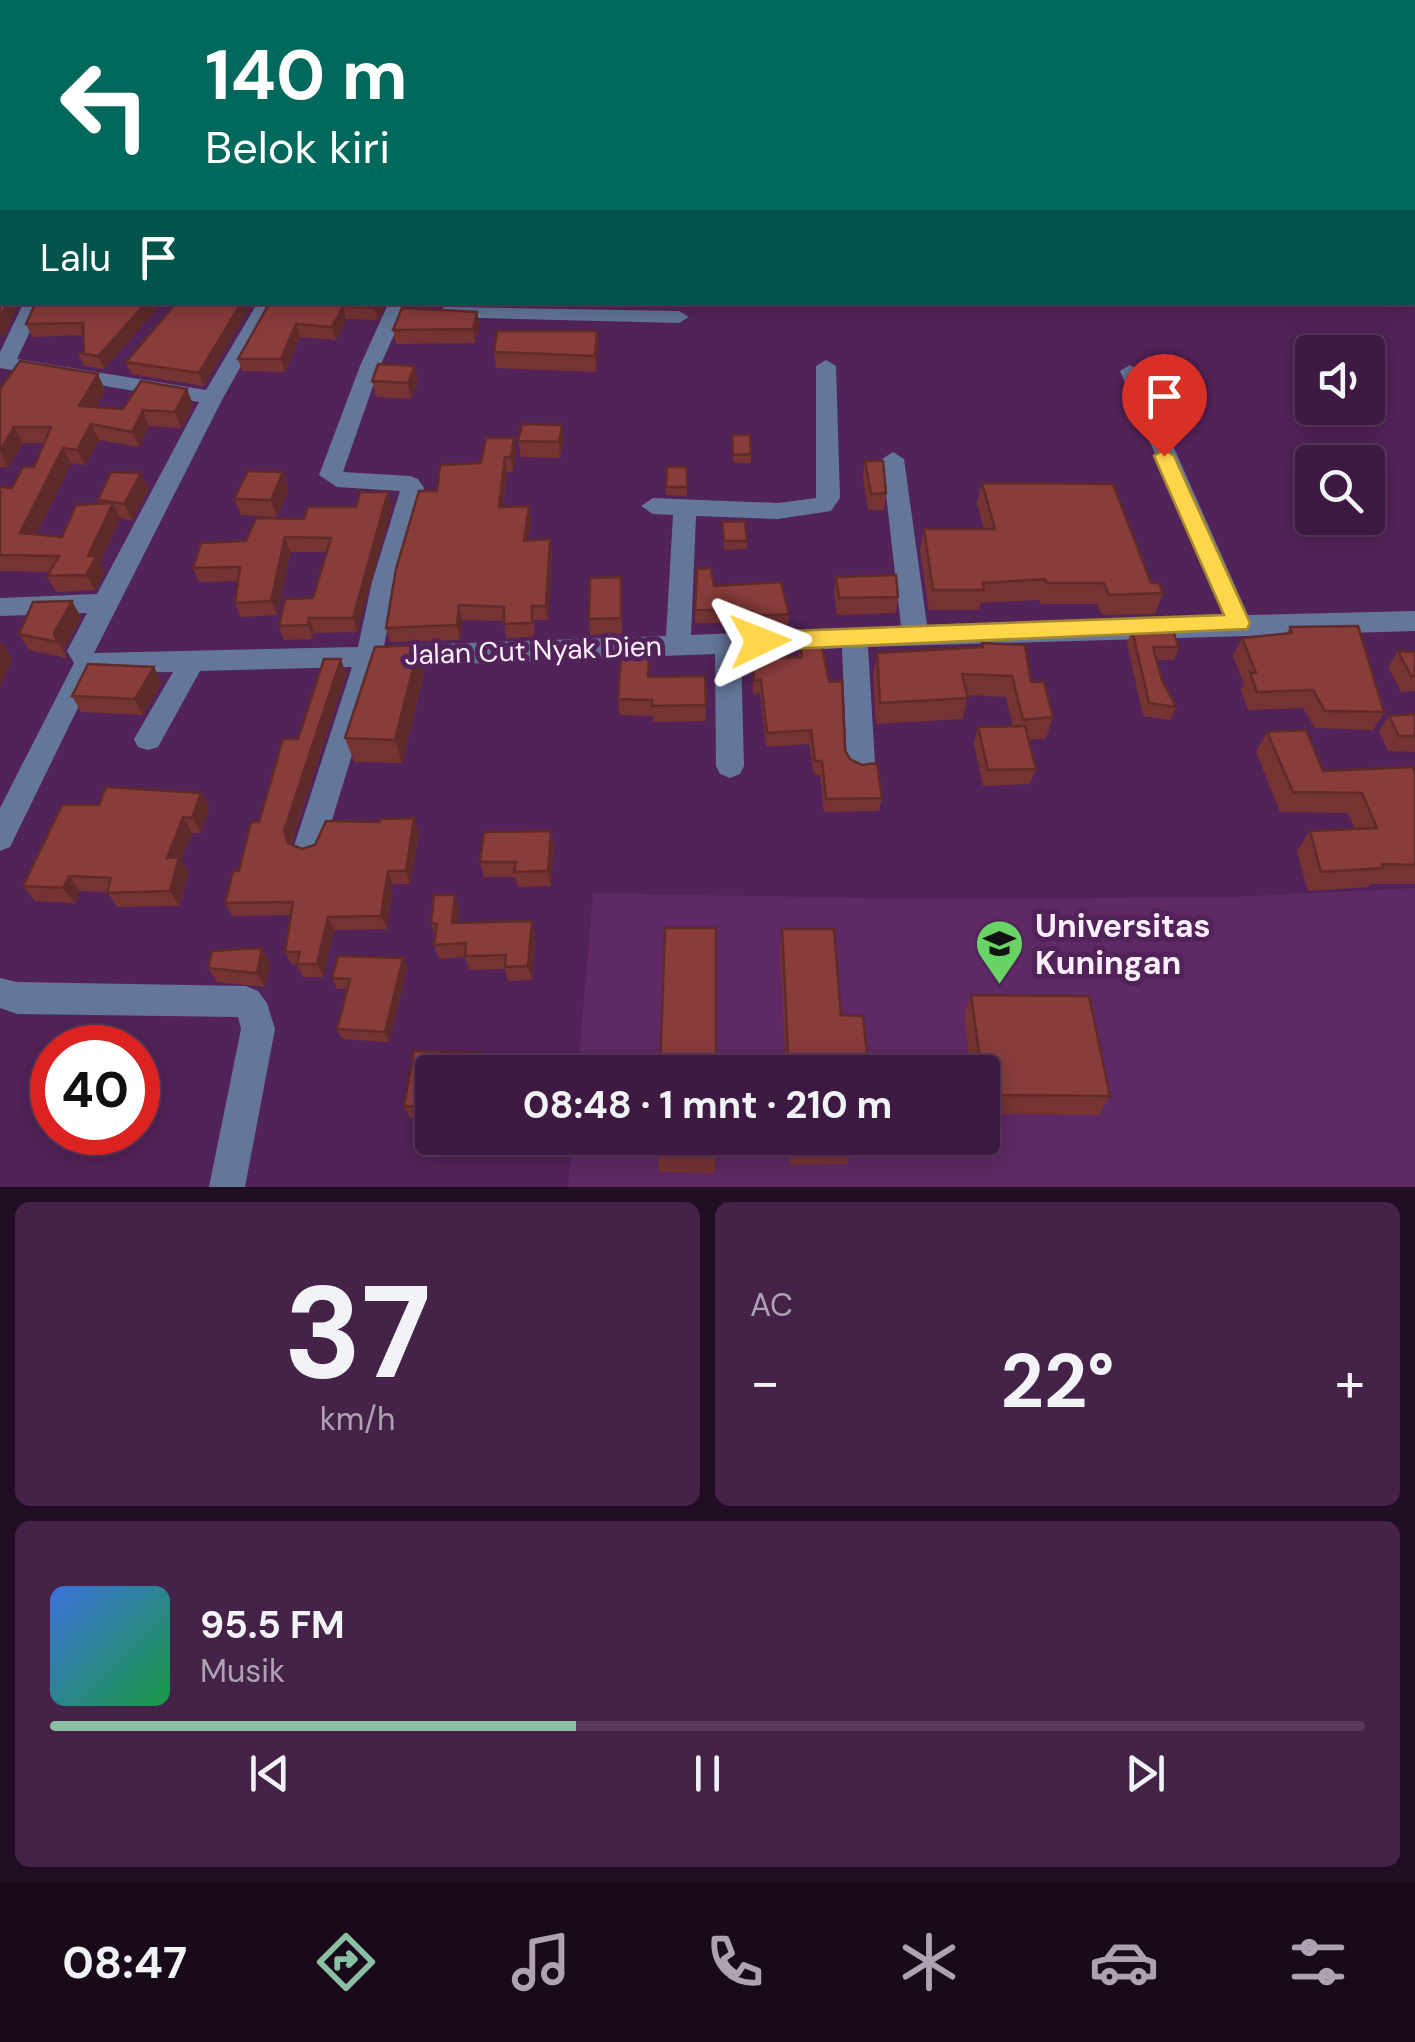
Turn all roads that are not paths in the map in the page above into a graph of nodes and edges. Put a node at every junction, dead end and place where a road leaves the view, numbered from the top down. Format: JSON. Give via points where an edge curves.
{"nodes":[{"id":1,"x":32,"y":305,"type":"edge"},
{"id":2,"x":266,"y":305,"type":"edge"},
{"id":3,"x":397,"y":307,"type":"edge"},
{"id":4,"x":678,"y":317,"type":"dead end"},
{"id":5,"x":3,"y":361,"type":"edge"},
{"id":6,"x":826,"y":366,"type":"dead end"},
{"id":7,"x":1130,"y":372,"type":"dead end"},
{"id":8,"x":212,"y":398,"type":"junction"},
{"id":9,"x":893,"y":459,"type":"dead end"},
{"id":10,"x":653,"y":506,"type":"dead end"},
{"id":11,"x":685,"y":509,"type":"junction"},
{"id":12,"x":104,"y":603,"type":"junction"},
{"id":13,"x":0,"y":607,"type":"edge"},
{"id":14,"x":1415,"y":621,"type":"edge"},
{"id":15,"x":1239,"y":623,"type":"junction"},
{"id":16,"x":915,"y":636,"type":"junction"},
{"id":17,"x":855,"y":638,"type":"junction"},
{"id":18,"x":728,"y":642,"type":"junction"},
{"id":19,"x":678,"y":645,"type":"junction"},
{"id":20,"x":369,"y":656,"type":"junction"},
{"id":21,"x":193,"y":660,"type":"junction"},
{"id":22,"x":87,"y":663,"type":"junction"},
{"id":23,"x":148,"y":738,"type":"dead end"},
{"id":24,"x":860,"y":764,"type":"edge"},
{"id":25,"x":730,"y":766,"type":"dead end"},
{"id":26,"x":0,"y":838,"type":"edge"},
{"id":27,"x":309,"y":846,"type":"edge"},
{"id":28,"x":0,"y":993,"type":"edge"},
{"id":29,"x":228,"y":1187,"type":"edge"}],
"edges":[{"from":1,"to":5,"type":"street"},
{"from":2,"to":8,"type":"street"},
{"from":3,"to":4,"type":"street"},
{"from":3,"to":20,"type":"street","via":[[330,475],[412,488]]},
{"from":5,"to":8,"type":"street","via":[[117,372]]},
{"from":6,"to":11,"type":"street","via":[[826,502],[778,511]]},
{"from":7,"to":15,"type":"street"},
{"from":8,"to":12,"type":"street"},
{"from":9,"to":16,"type":"street"},
{"from":10,"to":11,"type":"street"},
{"from":11,"to":19,"type":"street"},
{"from":12,"to":13,"type":"street"},
{"from":12,"to":22,"type":"street","via":[[80,651]]},
{"from":14,"to":15,"type":"street","name":"Jalan Cut Nyak Dien"},
{"from":15,"to":16,"type":"street","name":"Jalan Cut Nyak Dien"},
{"from":16,"to":17,"type":"street","name":"Jalan Cut Nyak Dien"},
{"from":17,"to":18,"type":"street","name":"Jalan Cut Nyak Dien"},
{"from":17,"to":24,"type":"street"},
{"from":18,"to":19,"type":"street","name":"Jalan Cut Nyak Dien"},
{"from":18,"to":25,"type":"street"},
{"from":19,"to":20,"type":"street","name":"Jalan Cut Nyak Dien"},
{"from":20,"to":21,"type":"street","name":"Jalan Cut Nyak Dien"},
{"from":20,"to":27,"type":"street"},
{"from":21,"to":22,"type":"street","name":"Jalan Cut Nyak Dien"},
{"from":21,"to":23,"type":"street"},
{"from":22,"to":26,"type":"street"},
{"from":28,"to":29,"type":"street","via":[[246,1002],[258,1029]]}]}
